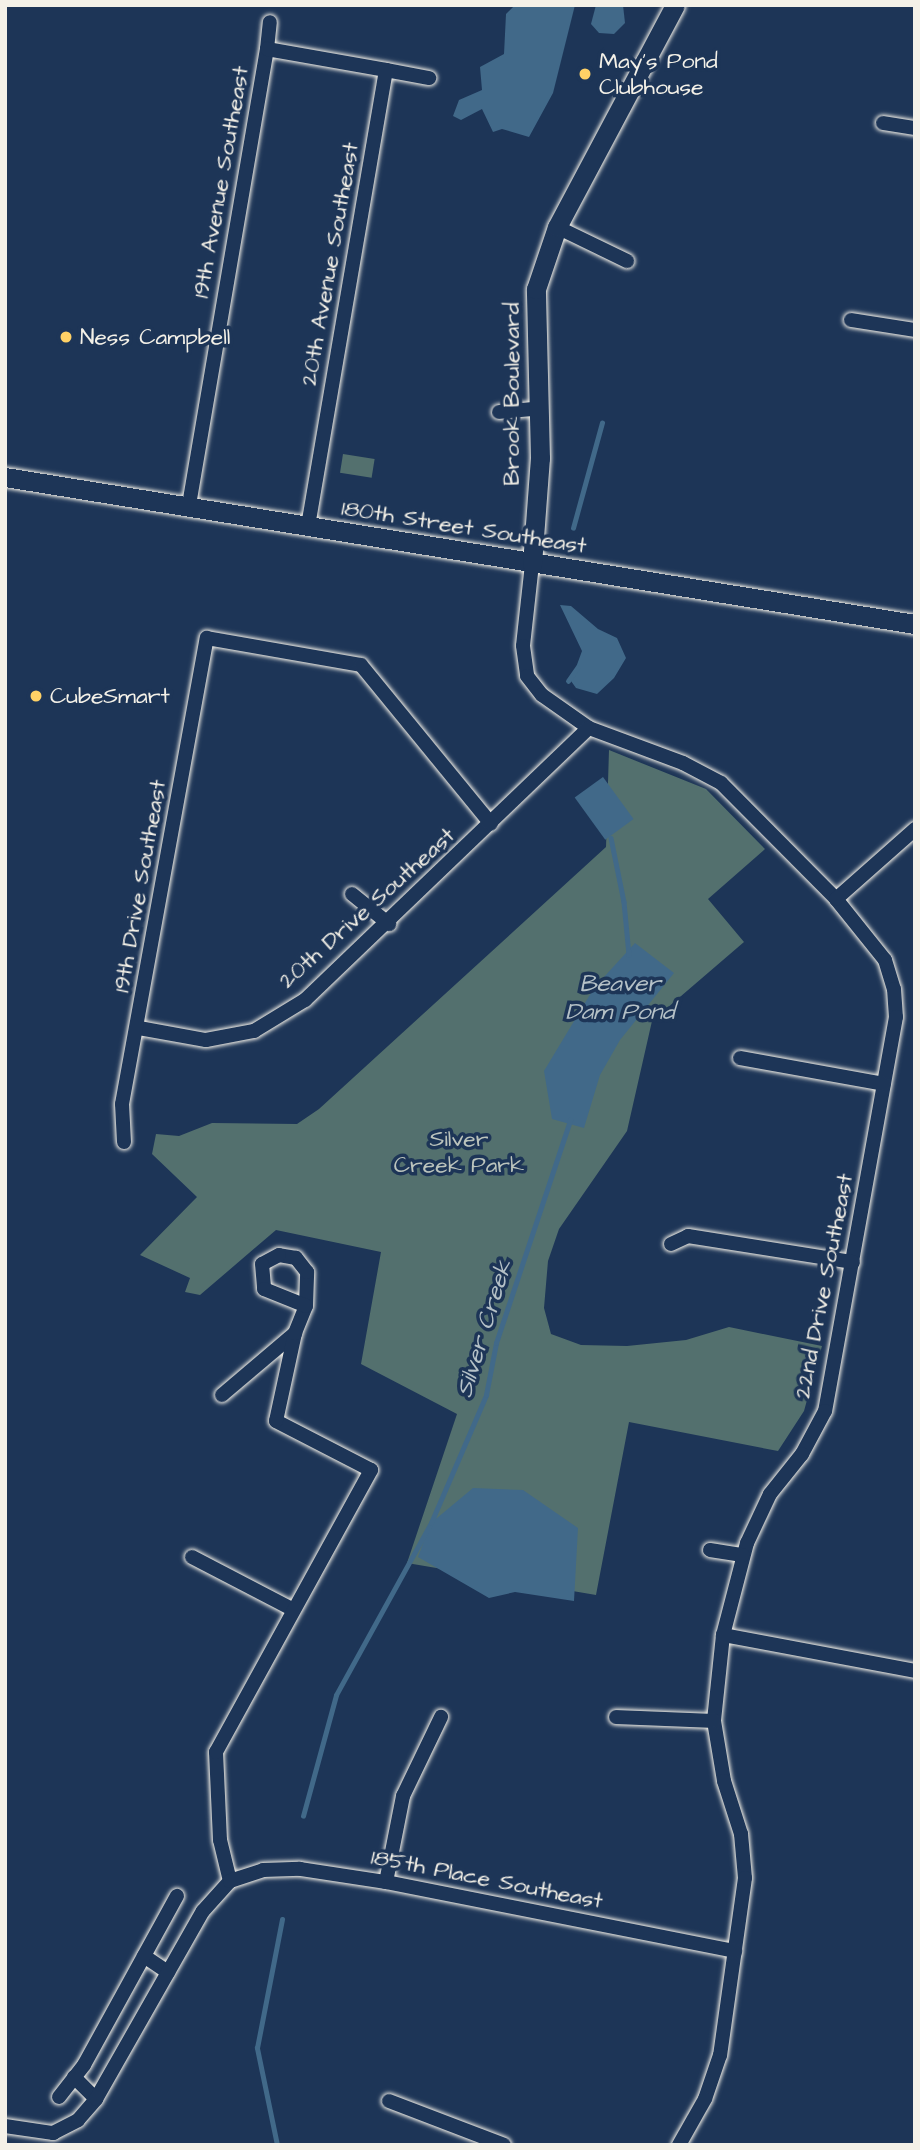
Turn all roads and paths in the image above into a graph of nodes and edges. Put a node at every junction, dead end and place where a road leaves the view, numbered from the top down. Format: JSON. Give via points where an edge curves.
{"nodes":[{"id":1,"x":675,"y":5,"type":"edge"},
{"id":2,"x":270,"y":22,"type":"dead end"},
{"id":3,"x":267,"y":50,"type":"junction"},
{"id":4,"x":386,"y":70,"type":"junction"},
{"id":5,"x":429,"y":78,"type":"dead end"},
{"id":6,"x":883,"y":123,"type":"dead end"},
{"id":7,"x":915,"y":128,"type":"edge"},
{"id":8,"x":557,"y":227,"type":"junction"},
{"id":9,"x":627,"y":261,"type":"dead end"},
{"id":10,"x":851,"y":320,"type":"dead end"},
{"id":11,"x":915,"y":330,"type":"edge"},
{"id":12,"x":537,"y":409,"type":"junction"},
{"id":13,"x":499,"y":412,"type":"dead end"},
{"id":14,"x":5,"y":477,"type":"edge"},
{"id":15,"x":189,"y":505,"type":"junction"},
{"id":16,"x":308,"y":526,"type":"junction"},
{"id":17,"x":532,"y":564,"type":"junction"},
{"id":18,"x":915,"y":624,"type":"edge"},
{"id":19,"x":589,"y":728,"type":"junction"},
{"id":20,"x":491,"y":824,"type":"junction"},
{"id":21,"x":915,"y":829,"type":"edge"},
{"id":22,"x":352,"y":894,"type":"dead end"},
{"id":23,"x":836,"y":900,"type":"junction"},
{"id":24,"x":389,"y":924,"type":"junction"},
{"id":25,"x":139,"y":1028,"type":"junction"},
{"id":26,"x":740,"y":1058,"type":"dead end"},
{"id":27,"x":884,"y":1084,"type":"junction"},
{"id":28,"x":124,"y":1142,"type":"dead end"},
{"id":29,"x":671,"y":1244,"type":"dead end"},
{"id":30,"x":853,"y":1262,"type":"junction"},
{"id":31,"x":306,"y":1306,"type":"dead end"},
{"id":32,"x":295,"y":1333,"type":"junction"},
{"id":33,"x":222,"y":1395,"type":"dead end"},
{"id":34,"x":710,"y":1550,"type":"dead end"},
{"id":35,"x":743,"y":1555,"type":"junction"},
{"id":36,"x":192,"y":1557,"type":"dead end"},
{"id":37,"x":292,"y":1609,"type":"junction"},
{"id":38,"x":723,"y":1635,"type":"junction"},
{"id":39,"x":915,"y":1671,"type":"edge"},
{"id":40,"x":441,"y":1717,"type":"dead end"},
{"id":41,"x":616,"y":1717,"type":"dead end"},
{"id":42,"x":714,"y":1720,"type":"junction"},
{"id":43,"x":230,"y":1881,"type":"junction"},
{"id":44,"x":386,"y":1882,"type":"junction"},
{"id":45,"x":177,"y":1896,"type":"dead end"},
{"id":46,"x":735,"y":1951,"type":"junction"},
{"id":47,"x":144,"y":1955,"type":"junction"},
{"id":48,"x":168,"y":1972,"type":"junction"},
{"id":49,"x":74,"y":2077,"type":"junction"},
{"id":50,"x":60,"y":2097,"type":"dead end"},
{"id":51,"x":96,"y":2099,"type":"junction"},
{"id":52,"x":389,"y":2101,"type":"dead end"},
{"id":53,"x":5,"y":2126,"type":"edge"},
{"id":54,"x":504,"y":2145,"type":"edge"},
{"id":55,"x":678,"y":2145,"type":"edge"}],
"edges":[{"from":1,"to":8,"type":"street","name":"Brook Boulevard"},
{"from":2,"to":3,"type":"street"},
{"from":3,"to":4,"type":"street","name":"19th Avenue Southeast"},
{"from":3,"to":15,"type":"street","name":"19th Avenue Southeast"},
{"from":4,"to":5,"type":"street"},
{"from":4,"to":16,"type":"street","name":"20th Avenue Southeast"},
{"from":6,"to":7,"type":"street"},
{"from":8,"to":9,"type":"street"},
{"from":8,"to":12,"type":"street","name":"Brook Boulevard","via":[[536,289]]},
{"from":10,"to":11,"type":"street"},
{"from":12,"to":13,"type":"street"},
{"from":12,"to":17,"type":"street","name":"Brook Boulevard","via":[[540,458]]},
{"from":14,"to":15,"type":"street","name":"180th Street Southeast"},
{"from":15,"to":16,"type":"street","name":"180th Street Southeast"},
{"from":16,"to":17,"type":"street","name":"180th Street Southeast"},
{"from":17,"to":18,"type":"street","name":"180th Street Southeast"},
{"from":17,"to":19,"type":"street","name":"22nd Drive Southeast","via":[[523,646],[527,676],[542,695]]},
{"from":19,"to":20,"type":"street","name":"20th Drive Southeast"},
{"from":19,"to":23,"type":"street","name":"22nd Drive Southeast","via":[[683,763],[721,783]]},
{"from":20,"to":24,"type":"street","name":"20th Drive Southeast"},
{"from":20,"to":25,"type":"street","name":"19th Drive Southeast","via":[[361,665],[206,638]]},
{"from":21,"to":23,"type":"street"},
{"from":22,"to":24,"type":"street"},
{"from":23,"to":27,"type":"street","name":"22nd Drive Southeast","via":[[885,960],[894,989],[896,1017]]},
{"from":24,"to":25,"type":"street","name":"20th Drive Southeast","via":[[305,1000],[254,1031],[206,1040]]},
{"from":25,"to":28,"type":"street","name":"19th Drive Southeast","via":[[122,1104]]},
{"from":26,"to":27,"type":"street"},
{"from":27,"to":30,"type":"street","name":"22nd Drive Southeast"},
{"from":29,"to":30,"type":"street","via":[[688,1236]]},
{"from":30,"to":35,"type":"street","name":"22nd Drive Southeast","via":[[825,1411],[802,1454],[770,1494]]},
{"from":31,"to":32,"type":"street"},
{"from":32,"to":33,"type":"street"},
{"from":32,"to":37,"type":"street","via":[[276,1421],[370,1470]]},
{"from":34,"to":35,"type":"street"},
{"from":35,"to":38,"type":"street","name":"22nd Drive Southeast"},
{"from":36,"to":37,"type":"street"},
{"from":37,"to":43,"type":"street","via":[[216,1752],[220,1840]]},
{"from":38,"to":39,"type":"street"},
{"from":38,"to":42,"type":"street","name":"22nd Drive Southeast"},
{"from":40,"to":44,"type":"street","via":[[403,1796]]},
{"from":41,"to":42,"type":"street"},
{"from":42,"to":46,"type":"street","name":"22nd Drive Southeast","via":[[745,1878]]},
{"from":43,"to":44,"type":"street","name":"185th Place Southeast","via":[[262,1870],[300,1869]]},
{"from":43,"to":48,"type":"street","via":[[202,1911]]},
{"from":44,"to":46,"type":"street","name":"185th Place Southeast"},
{"from":45,"to":47,"type":"street"},
{"from":46,"to":55,"type":"street","name":"22nd Drive Southeast","via":[[720,2055],[705,2099]]},
{"from":47,"to":48,"type":"street"},
{"from":47,"to":49,"type":"street"},
{"from":48,"to":51,"type":"street"},
{"from":49,"to":50,"type":"street"},
{"from":49,"to":51,"type":"street"},
{"from":51,"to":53,"type":"street","via":[[78,2120],[53,2133]]},
{"from":52,"to":54,"type":"street"}]}
